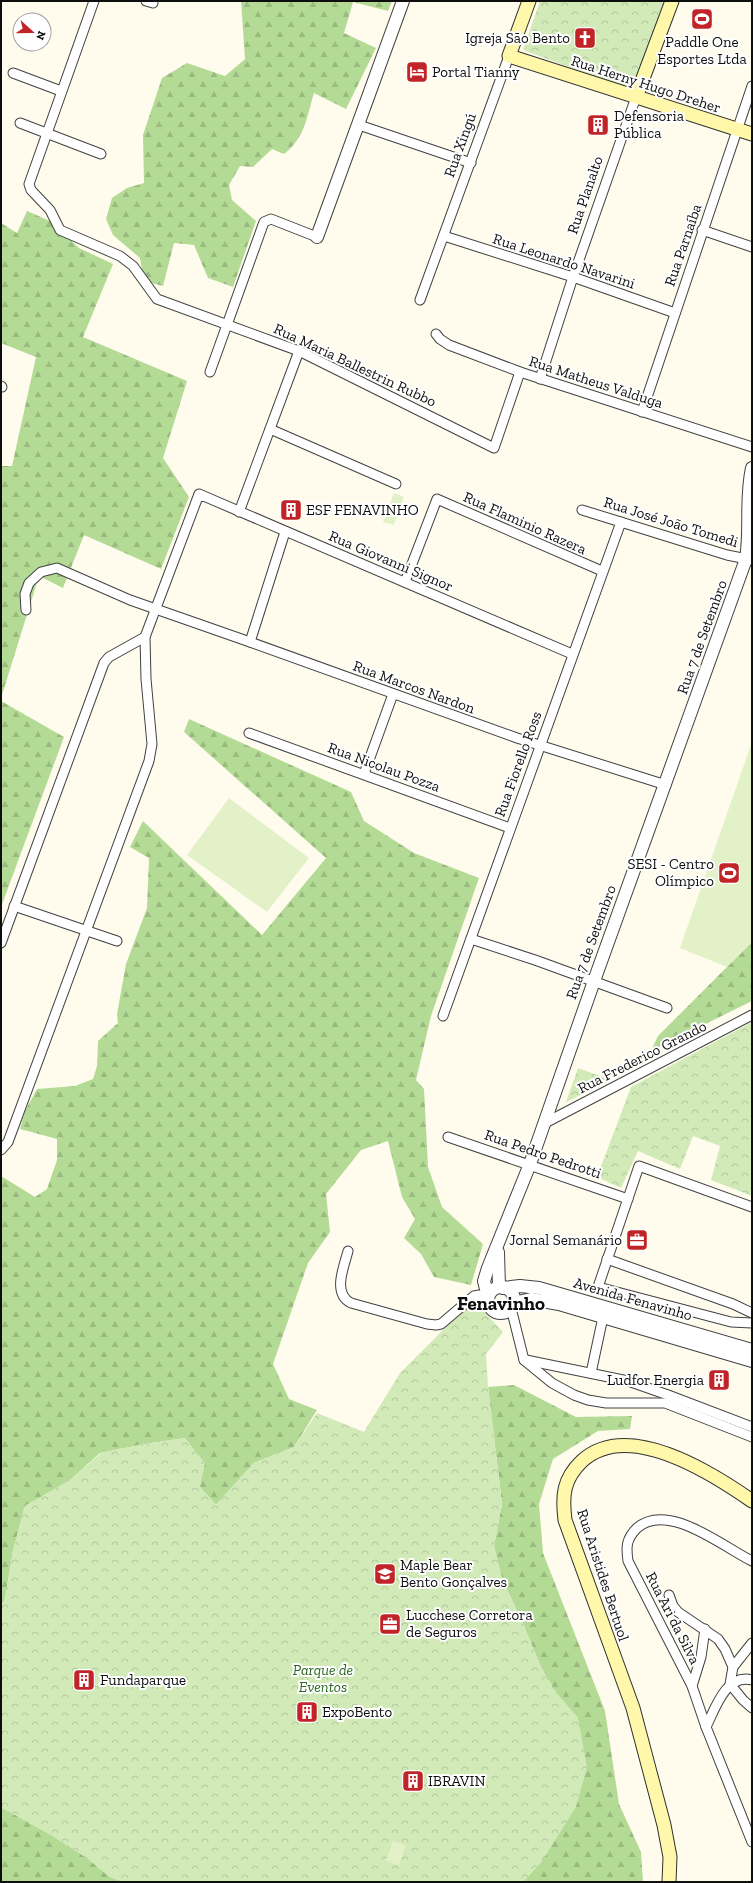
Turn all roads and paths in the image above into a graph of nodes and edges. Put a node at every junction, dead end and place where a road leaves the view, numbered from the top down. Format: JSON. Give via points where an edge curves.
{"nodes":[{"id":1,"x":94,"y":1,"type":"edge"},
{"id":2,"x":403,"y":1,"type":"edge"},
{"id":3,"x":529,"y":1,"type":"edge"},
{"id":4,"x":672,"y":1,"type":"edge"},
{"id":5,"x":509,"y":56,"type":"junction"},
{"id":6,"x":13,"y":73,"type":"dead end"},
{"id":7,"x":752,"y":86,"type":"edge"},
{"id":8,"x":62,"y":91,"type":"junction"},
{"id":9,"x":636,"y":97,"type":"junction"},
{"id":10,"x":20,"y":123,"type":"dead end"},
{"id":11,"x":359,"y":125,"type":"junction"},
{"id":12,"x":737,"y":130,"type":"junction"},
{"id":13,"x":47,"y":133,"type":"junction"},
{"id":14,"x":752,"y":134,"type":"edge"},
{"id":15,"x":101,"y":154,"type":"dead end"},
{"id":16,"x":470,"y":163,"type":"junction"},
{"id":17,"x":702,"y":230,"type":"junction"},
{"id":18,"x":444,"y":236,"type":"junction"},
{"id":19,"x":317,"y":237,"type":"joint"},
{"id":20,"x":752,"y":247,"type":"edge"},
{"id":21,"x":573,"y":277,"type":"junction"},
{"id":22,"x":420,"y":300,"type":"dead end"},
{"id":23,"x":675,"y":313,"type":"junction"},
{"id":24,"x":226,"y":323,"type":"junction"},
{"id":25,"x":436,"y":334,"type":"dead end"},
{"id":26,"x":299,"y":351,"type":"junction"},
{"id":27,"x":210,"y":372,"type":"dead end"},
{"id":28,"x":520,"y":372,"type":"junction"},
{"id":29,"x":540,"y":379,"type":"junction"},
{"id":30,"x":642,"y":412,"type":"junction"},
{"id":31,"x":270,"y":429,"type":"junction"},
{"id":32,"x":752,"y":447,"type":"edge"},
{"id":33,"x":751,"y":474,"type":"edge"},
{"id":34,"x":396,"y":484,"type":"dead end"},
{"id":35,"x":582,"y":510,"type":"dead end"},
{"id":36,"x":239,"y":512,"type":"junction"},
{"id":37,"x":621,"y":522,"type":"junction"},
{"id":38,"x":285,"y":532,"type":"junction"},
{"id":39,"x":749,"y":560,"type":"edge"},
{"id":40,"x":602,"y":571,"type":"junction"},
{"id":41,"x":405,"y":582,"type":"junction"},
{"id":42,"x":156,"y":608,"type":"junction"},
{"id":43,"x":26,"y":610,"type":"dead end"},
{"id":44,"x":145,"y":637,"type":"junction"},
{"id":45,"x":250,"y":642,"type":"junction"},
{"id":46,"x":572,"y":654,"type":"junction"},
{"id":47,"x":393,"y":694,"type":"junction"},
{"id":48,"x":249,"y":733,"type":"dead end"},
{"id":49,"x":541,"y":745,"type":"junction"},
{"id":50,"x":364,"y":774,"type":"junction"},
{"id":51,"x":666,"y":785,"type":"junction"},
{"id":52,"x":510,"y":828,"type":"junction"},
{"id":53,"x":14,"y":906,"type":"junction"},
{"id":54,"x":87,"y":931,"type":"junction"},
{"id":55,"x":471,"y":939,"type":"junction"},
{"id":56,"x":117,"y":941,"type":"dead end"},
{"id":57,"x":1,"y":943,"type":"edge"},
{"id":58,"x":594,"y":981,"type":"junction"},
{"id":59,"x":667,"y":1008,"type":"dead end"},
{"id":60,"x":752,"y":1015,"type":"edge"},
{"id":61,"x":443,"y":1016,"type":"dead end"},
{"id":62,"x":545,"y":1123,"type":"junction"},
{"id":63,"x":448,"y":1137,"type":"dead end"},
{"id":64,"x":1,"y":1150,"type":"edge"},
{"id":65,"x":530,"y":1164,"type":"junction"},
{"id":66,"x":628,"y":1199,"type":"junction"},
{"id":67,"x":752,"y":1208,"type":"edge"},
{"id":68,"x":498,"y":1244,"type":"junction"},
{"id":69,"x":348,"y":1251,"type":"dead end"},
{"id":70,"x":607,"y":1259,"type":"junction"},
{"id":71,"x":501,"y":1287,"type":"junction"},
{"id":72,"x":488,"y":1298,"type":"junction"},
{"id":73,"x":512,"y":1306,"type":"junction"},
{"id":74,"x":583,"y":1306,"type":"junction"},
{"id":75,"x":752,"y":1313,"type":"edge"},
{"id":76,"x":603,"y":1317,"type":"junction"},
{"id":77,"x":752,"y":1323,"type":"edge"},
{"id":78,"x":697,"y":1340,"type":"junction"},
{"id":79,"x":752,"y":1350,"type":"edge"},
{"id":80,"x":524,"y":1360,"type":"junction"},
{"id":81,"x":752,"y":1361,"type":"edge"},
{"id":82,"x":591,"y":1373,"type":"junction"},
{"id":83,"x":752,"y":1427,"type":"edge"},
{"id":84,"x":752,"y":1437,"type":"edge"},
{"id":85,"x":752,"y":1501,"type":"edge"},
{"id":86,"x":752,"y":1561,"type":"edge"},
{"id":87,"x":669,"y":1595,"type":"dead end"},
{"id":88,"x":705,"y":1629,"type":"junction"},
{"id":89,"x":752,"y":1643,"type":"edge"},
{"id":90,"x":733,"y":1667,"type":"junction"},
{"id":91,"x":752,"y":1680,"type":"edge"},
{"id":92,"x":730,"y":1684,"type":"junction"},
{"id":93,"x":692,"y":1686,"type":"junction"},
{"id":94,"x":752,"y":1708,"type":"edge"},
{"id":95,"x":706,"y":1727,"type":"junction"},
{"id":96,"x":752,"y":1842,"type":"edge"},
{"id":97,"x":669,"y":1882,"type":"edge"}],
"edges":[{"from":1,"to":8,"type":"street"},
{"from":2,"to":11,"type":"street"},
{"from":3,"to":5,"type":"main road","name":"Rua Xingú"},
{"from":4,"to":9,"type":"main road","name":"Rua Planalto"},
{"from":5,"to":9,"type":"main road","name":"Rua Herny Hugo Dreher"},
{"from":5,"to":16,"type":"street","name":"Rua Xingú"},
{"from":6,"to":8,"type":"street"},
{"from":7,"to":12,"type":"street","name":"Rua Parnaíba"},
{"from":8,"to":13,"type":"street"},
{"from":9,"to":12,"type":"main road","name":"Rua Herny Hugo Dreher"},
{"from":9,"to":21,"type":"street","name":"Rua Planalto"},
{"from":10,"to":13,"type":"street"},
{"from":11,"to":16,"type":"street"},
{"from":11,"to":19,"type":"street"},
{"from":12,"to":14,"type":"main road","name":"Rua Herny Hugo Dreher"},
{"from":12,"to":17,"type":"street","name":"Rua Parnaíba"},
{"from":13,"to":15,"type":"street"},
{"from":13,"to":24,"type":"street","name":"Rua Maria Ballestrin Rubbo","via":[[29,184],[31,190],[50,210],[60,230],[120,256],[133,266],[157,299]]},
{"from":16,"to":18,"type":"street","name":"Rua Xingú"},
{"from":17,"to":20,"type":"street"},
{"from":17,"to":23,"type":"street","name":"Rua Parnaíba"},
{"from":18,"to":21,"type":"street","name":"Rua Leonardo Navarini"},
{"from":18,"to":22,"type":"street","name":"Rua Xingú"},
{"from":19,"to":24,"type":"street","via":[[271,219],[264,222]]},
{"from":21,"to":23,"type":"street","name":"Rua Leonardo Navarini"},
{"from":21,"to":29,"type":"street","name":"Rua Planalto"},
{"from":23,"to":30,"type":"street","name":"Rua Parnaíba"},
{"from":24,"to":26,"type":"street","name":"Rua Maria Ballestrin Rubbo"},
{"from":24,"to":27,"type":"street"},
{"from":25,"to":28,"type":"street","name":"Rua Matheus Valduga","via":[[449,345]]},
{"from":26,"to":28,"type":"street","name":"Rua Maria Ballestrin Rubbo","via":[[494,448]]},
{"from":26,"to":31,"type":"street"},
{"from":28,"to":29,"type":"street","name":"Rua Matheus Valduga"},
{"from":29,"to":30,"type":"street","name":"Rua Matheus Valduga"},
{"from":30,"to":32,"type":"street","name":"Rua Matheus Valduga"},
{"from":31,"to":34,"type":"street"},
{"from":31,"to":36,"type":"street"},
{"from":33,"to":39,"type":"street","name":"Rua 7 de Setembro","via":[[747,497]]},
{"from":35,"to":37,"type":"street","name":"Rua José João Tomedi"},
{"from":36,"to":38,"type":"street","name":"Rua Giovanni Signor"},
{"from":36,"to":42,"type":"street","name":"Rua Giovanni Signor","via":[[199,494]]},
{"from":37,"to":39,"type":"street","name":"Rua José João Tomedi"},
{"from":37,"to":40,"type":"street","name":"Rua Fiorello Ross"},
{"from":38,"to":41,"type":"street","name":"Rua Giovanni Signor"},
{"from":38,"to":45,"type":"street"},
{"from":39,"to":51,"type":"street","name":"Rua 7 de Setembro"},
{"from":40,"to":41,"type":"street","name":"Rua Flaminio Razera","via":[[437,499]]},
{"from":40,"to":46,"type":"street","name":"Rua Fiorello Ross"},
{"from":41,"to":46,"type":"street","name":"Rua Giovanni Signor"},
{"from":42,"to":43,"type":"street","name":"Rua Marcos Nardon","via":[[114,595],[57,568],[41,572],[29,583],[25,594]]},
{"from":42,"to":44,"type":"street"},
{"from":42,"to":45,"type":"street","name":"Rua Marcos Nardon"},
{"from":44,"to":53,"type":"street","via":[[108,657],[104,663]]},
{"from":44,"to":54,"type":"street","via":[[152,744],[149,761]]},
{"from":45,"to":47,"type":"street","name":"Rua Marcos Nardon"},
{"from":46,"to":49,"type":"street","name":"Rua Fiorello Ross"},
{"from":47,"to":49,"type":"street","name":"Rua Marcos Nardon"},
{"from":47,"to":50,"type":"street"},
{"from":48,"to":50,"type":"street","name":"Rua Nicolau Pozza"},
{"from":49,"to":51,"type":"street","name":"Rua Marcos Nardon"},
{"from":49,"to":52,"type":"street","name":"Rua Fiorello Ross"},
{"from":50,"to":52,"type":"street","name":"Rua Nicolau Pozza"},
{"from":51,"to":58,"type":"street","name":"Rua 7 de Setembro"},
{"from":52,"to":55,"type":"street","name":"Rua Fiorello Ross"},
{"from":53,"to":54,"type":"street"},
{"from":53,"to":57,"type":"street"},
{"from":54,"to":56,"type":"street"},
{"from":54,"to":64,"type":"street","via":[[8,1142]]},
{"from":55,"to":58,"type":"street"},
{"from":55,"to":61,"type":"street","name":"Rua Fiorello Ross"},
{"from":58,"to":59,"type":"street"},
{"from":58,"to":62,"type":"street","name":"Rua 7 de Setembro"},
{"from":60,"to":62,"type":"street","name":"Rua Frederico Grando"},
{"from":62,"to":65,"type":"street","name":"Rua 7 de Setembro"},
{"from":63,"to":65,"type":"street","name":"Rua Pedro Pedrotti"},
{"from":65,"to":66,"type":"street","name":"Rua Pedro Pedrotti"},
{"from":65,"to":68,"type":"street","name":"Rua 7 de Setembro"},
{"from":66,"to":67,"type":"street","via":[[639,1166]]},
{"from":66,"to":70,"type":"street"},
{"from":68,"to":71,"type":"street","name":"Rua 7 de Setembro"},
{"from":68,"to":72,"type":"street","name":"Rua 7 de Setembro","via":[[484,1281]]},
{"from":69,"to":72,"type":"street","via":[[341,1292],[351,1303],[436,1325],[450,1318],[474,1296]]},
{"from":70,"to":75,"type":"street"},
{"from":70,"to":77,"type":"street","via":[[598,1287],[732,1322]]},
{"from":71,"to":72,"type":"street","via":[[492,1290]]},
{"from":71,"to":73,"type":"street","via":[[512,1295]]},
{"from":71,"to":74,"type":"street","name":"Avenida Fenavinho","via":[[539,1288]]},
{"from":72,"to":73,"type":"street","via":[[494,1312],[503,1313]]},
{"from":73,"to":74,"type":"street","name":"Avenida Fenavinho","via":[[531,1299]]},
{"from":73,"to":80,"type":"street"},
{"from":74,"to":76,"type":"street","name":"Avenida Fenavinho"},
{"from":74,"to":78,"type":"street","name":"Avenida Fenavinho"},
{"from":76,"to":78,"type":"street","name":"Avenida Fenavinho"},
{"from":76,"to":82,"type":"street"},
{"from":78,"to":79,"type":"street","name":"Avenida Fenavinho"},
{"from":78,"to":81,"type":"street","name":"Avenida Fenavinho"},
{"from":80,"to":82,"type":"street"},
{"from":80,"to":84,"type":"street","via":[[552,1383],[581,1398],[606,1403],[665,1403]]},
{"from":82,"to":83,"type":"street","via":[[628,1381]]},
{"from":85,"to":97,"type":"main road","name":"Rua Aristides Bertuol","via":[[727,1483],[697,1467],[648,1448],[627,1445],[597,1451],[584,1460],[574,1469],[563,1499],[565,1520],[633,1708],[664,1825],[670,1857]]},
{"from":86,"to":93,"type":"street","name":"Rua Ari da Silva","via":[[679,1522],[656,1519],[640,1526],[629,1535],[626,1546],[628,1561]]},
{"from":87,"to":88,"type":"street","via":[[678,1612]]},
{"from":88,"to":90,"type":"street","via":[[725,1648]]},
{"from":88,"to":93,"type":"street","via":[[701,1657]]},
{"from":89,"to":90,"type":"street"},
{"from":90,"to":92,"type":"street"},
{"from":91,"to":92,"type":"street","via":[[738,1679]]},
{"from":92,"to":94,"type":"street"},
{"from":92,"to":95,"type":"street"},
{"from":93,"to":95,"type":"street","name":"Rua Ari da Silva"},
{"from":95,"to":96,"type":"street","name":"Rua Ari da Silva"}]}
